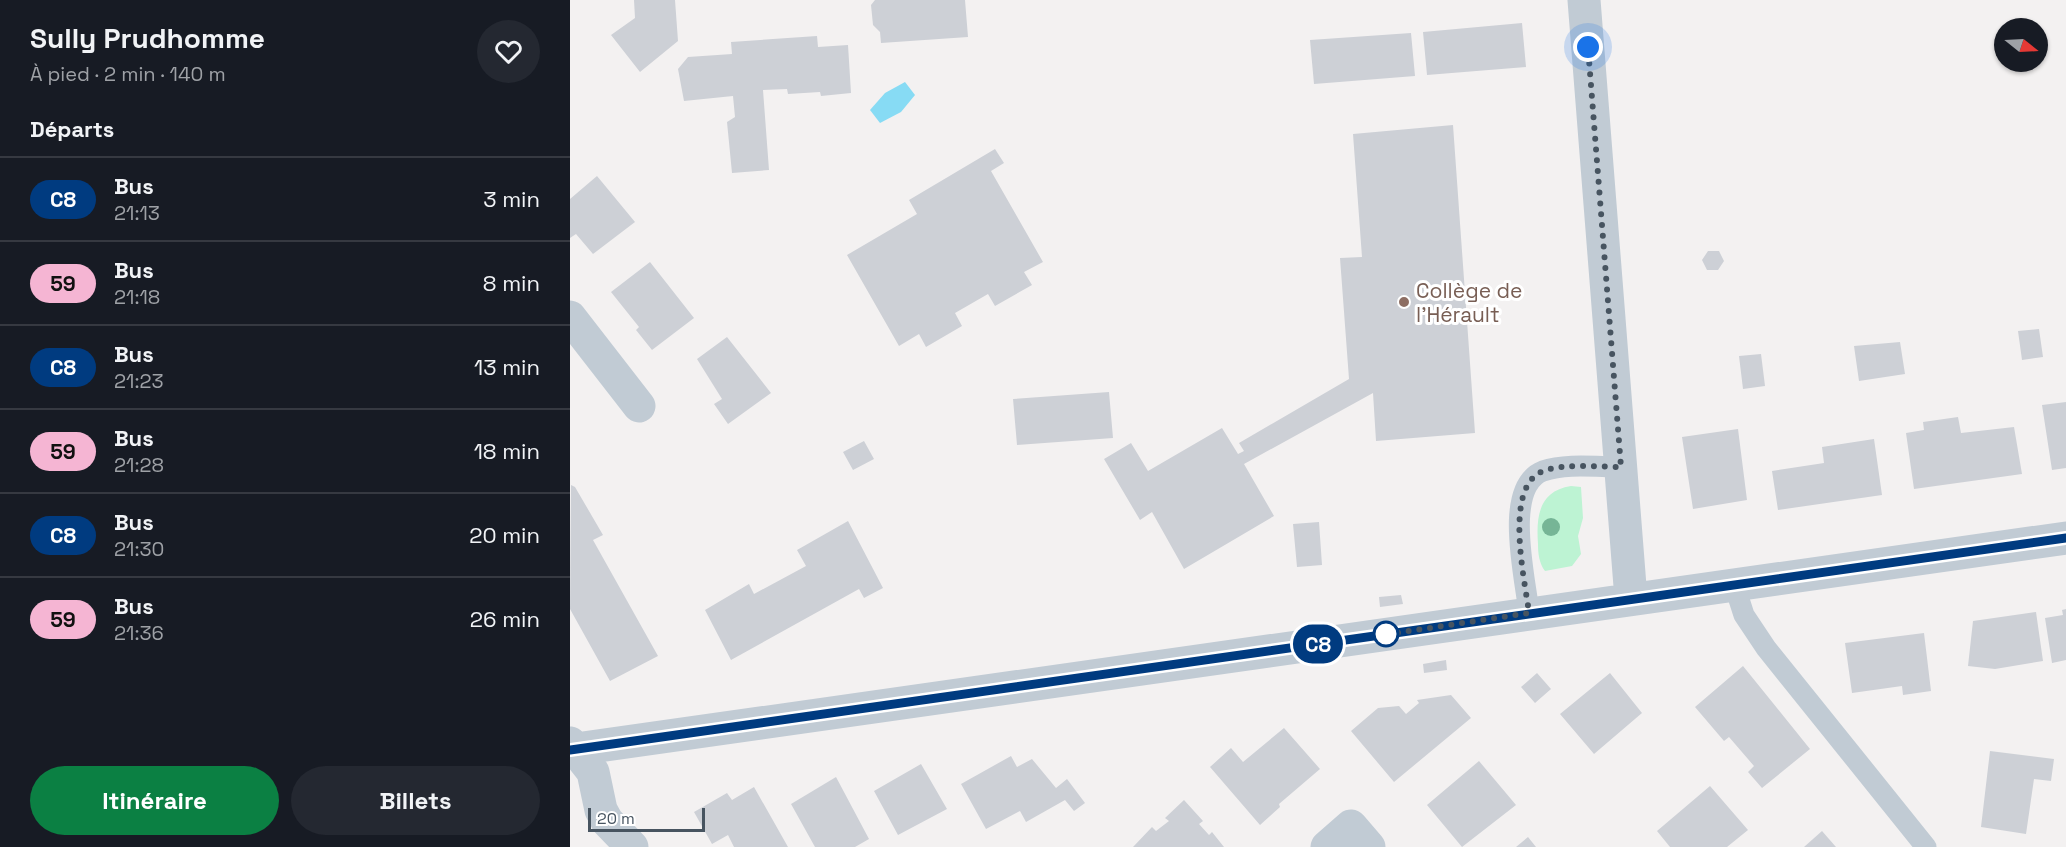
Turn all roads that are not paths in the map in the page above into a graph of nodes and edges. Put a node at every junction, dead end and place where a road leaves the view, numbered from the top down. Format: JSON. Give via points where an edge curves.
{"nodes":[{"id":1,"x":1584,"y":0,"type":"edge"},
{"id":2,"x":570,"y":317,"type":"edge"},
{"id":3,"x":639,"y":406,"type":"dead end"},
{"id":4,"x":1621,"y":467,"type":"junction"},
{"id":5,"x":2066,"y":537,"type":"edge"},
{"id":6,"x":1734,"y":584,"type":"junction"},
{"id":7,"x":1631,"y":599,"type":"junction"},
{"id":8,"x":1529,"y":613,"type":"junction"},
{"id":9,"x":572,"y":747,"type":"edge"},
{"id":10,"x":632,"y":847,"type":"edge"},
{"id":11,"x":1327,"y":847,"type":"edge"},
{"id":12,"x":1369,"y":847,"type":"edge"},
{"id":13,"x":1926,"y":847,"type":"edge"}],
"edges":[{"from":1,"to":4,"type":"street"},
{"from":2,"to":3,"type":"street"},
{"from":4,"to":7,"type":"street"},
{"from":4,"to":8,"type":"lane","via":[[1562,468],[1543,471],[1531,479],[1522,496],[1518,519]]},
{"from":5,"to":6,"type":"street"},
{"from":6,"to":7,"type":"street"},
{"from":6,"to":13,"type":"lane","via":[[1744,615],[1766,648]]},
{"from":7,"to":8,"type":"street"},
{"from":8,"to":9,"type":"street","via":[[1170,667]]},
{"from":9,"to":10,"type":"street","via":[[593,771],[601,810]]},
{"from":11,"to":12,"type":"street","via":[[1351,826]]}]}
